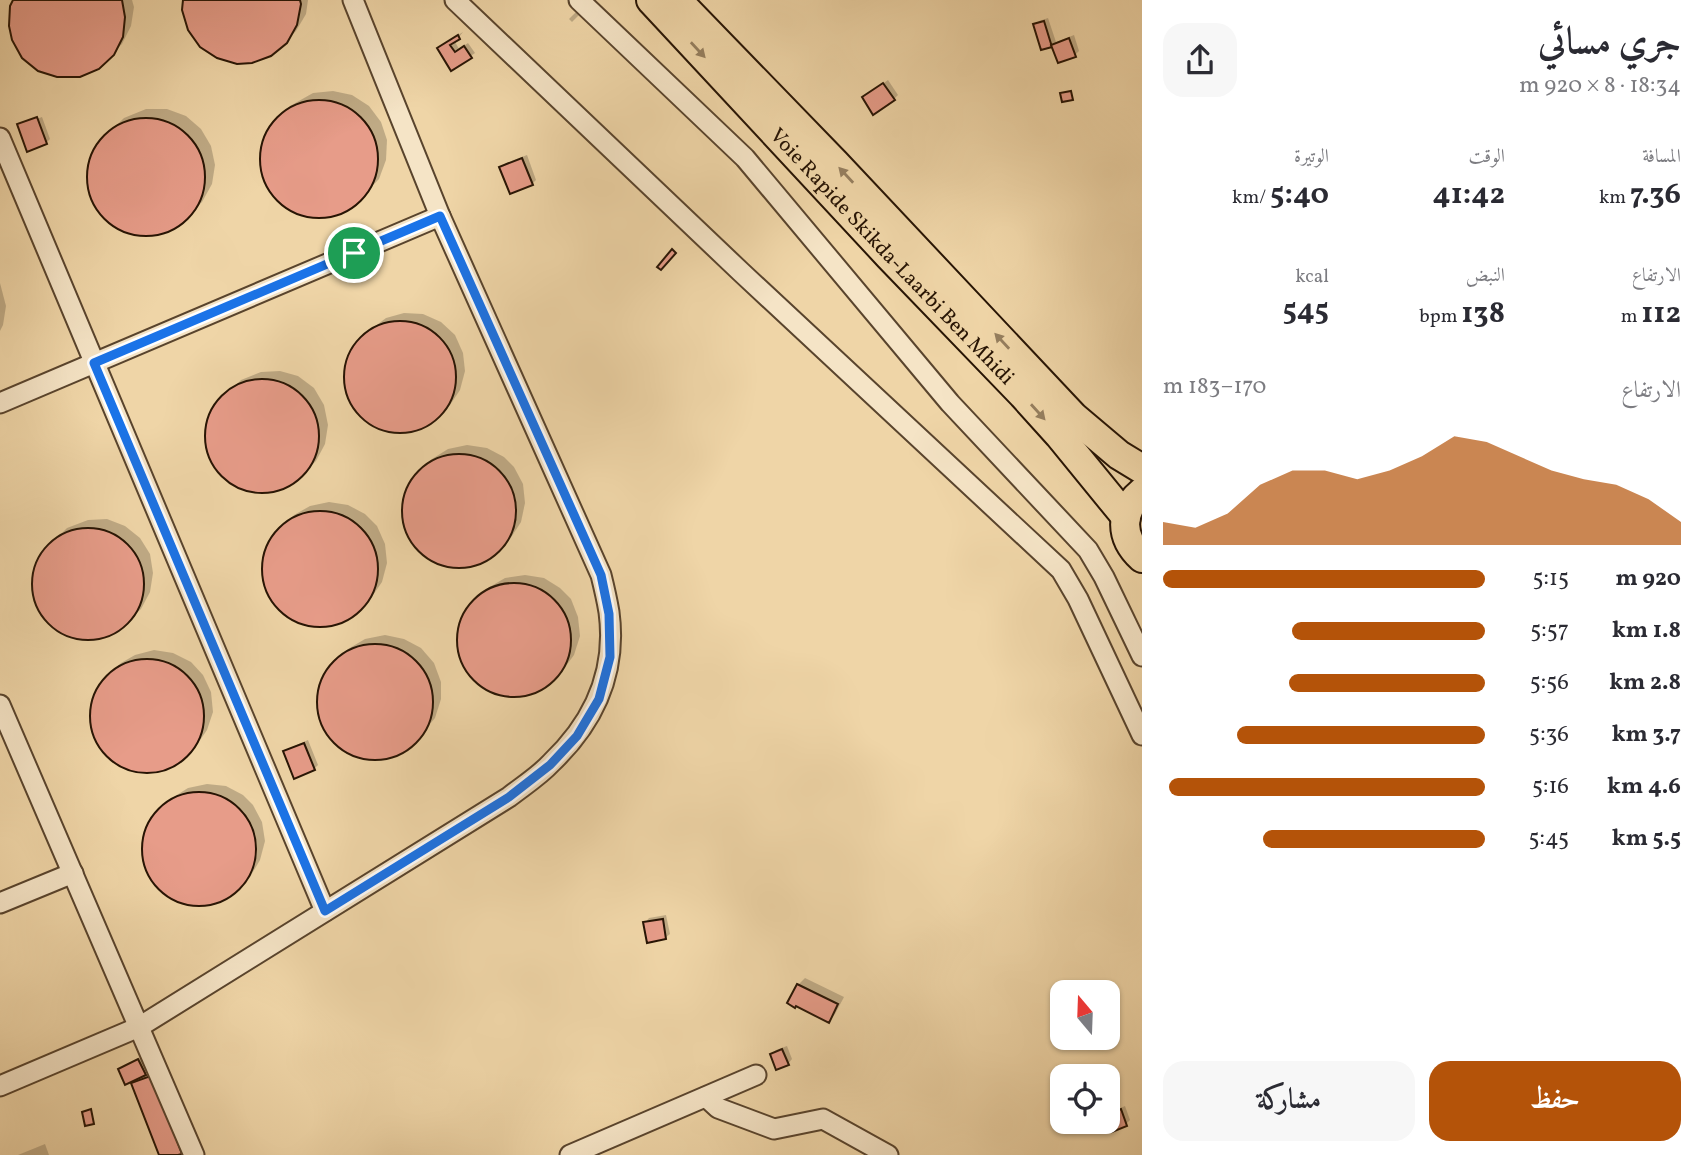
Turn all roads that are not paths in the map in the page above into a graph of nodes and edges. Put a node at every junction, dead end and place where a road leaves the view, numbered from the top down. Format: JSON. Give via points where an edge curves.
{"nodes":[{"id":1,"x":353,"y":0,"type":"edge"},
{"id":2,"x":455,"y":0,"type":"edge"},
{"id":3,"x":579,"y":0,"type":"edge"},
{"id":4,"x":651,"y":0,"type":"edge"},
{"id":5,"x":677,"y":0,"type":"edge"},
{"id":6,"x":0,"y":138,"type":"edge"},
{"id":7,"x":440,"y":216,"type":"junction"},
{"id":8,"x":94,"y":363,"type":"junction"},
{"id":9,"x":0,"y":403,"type":"edge"},
{"id":10,"x":1142,"y":470,"type":"edge"},
{"id":11,"x":1142,"y":492,"type":"edge"},
{"id":12,"x":1126,"y":517,"type":"junction"},
{"id":13,"x":1142,"y":558,"type":"edge"},
{"id":14,"x":1142,"y":656,"type":"edge"},
{"id":15,"x":0,"y":705,"type":"edge"},
{"id":16,"x":1142,"y":735,"type":"edge"},
{"id":17,"x":72,"y":873,"type":"junction"},
{"id":18,"x":0,"y":903,"type":"edge"},
{"id":19,"x":325,"y":911,"type":"junction"},
{"id":20,"x":139,"y":1027,"type":"junction"},
{"id":21,"x":756,"y":1075,"type":"dead end"},
{"id":22,"x":0,"y":1086,"type":"edge"},
{"id":23,"x":706,"y":1097,"type":"junction"},
{"id":24,"x":194,"y":1155,"type":"edge"},
{"id":25,"x":570,"y":1155,"type":"edge"},
{"id":26,"x":888,"y":1155,"type":"edge"}],
"edges":[{"from":1,"to":7,"type":"lane"},
{"from":2,"to":16,"type":"lane","via":[[1061,570]]},
{"from":3,"to":14,"type":"lane","via":[[745,159],[950,402],[1088,550]]},
{"from":4,"to":12,"type":"highway","name":"Voie Rapide Skikda-Laarbi Ben Mhidi","one_way":true,"via":[[1023,395]]},
{"from":10,"to":5,"type":"highway","name":"Voie Rapide Skikda-Laarbi Ben Mhidi","one_way":true,"via":[[1074,416]]},
{"from":6,"to":8,"type":"lane"},
{"from":7,"to":8,"type":"lane"},
{"from":7,"to":19,"type":"lane","via":[[601,575],[609,614],[610,657],[599,699],[577,736],[550,765],[509,797]]},
{"from":8,"to":9,"type":"lane"},
{"from":8,"to":19,"type":"lane"},
{"from":11,"to":12,"type":"highway"},
{"from":12,"to":13,"type":"highway","via":[[1126,536]]},
{"from":15,"to":17,"type":"lane"},
{"from":17,"to":18,"type":"lane"},
{"from":17,"to":20,"type":"lane"},
{"from":19,"to":20,"type":"lane"},
{"from":20,"to":22,"type":"lane"},
{"from":20,"to":24,"type":"lane"},
{"from":21,"to":23,"type":"lane"},
{"from":23,"to":25,"type":"lane"},
{"from":23,"to":26,"type":"lane","via":[[718,1108],[774,1129],[823,1119]]}]}
